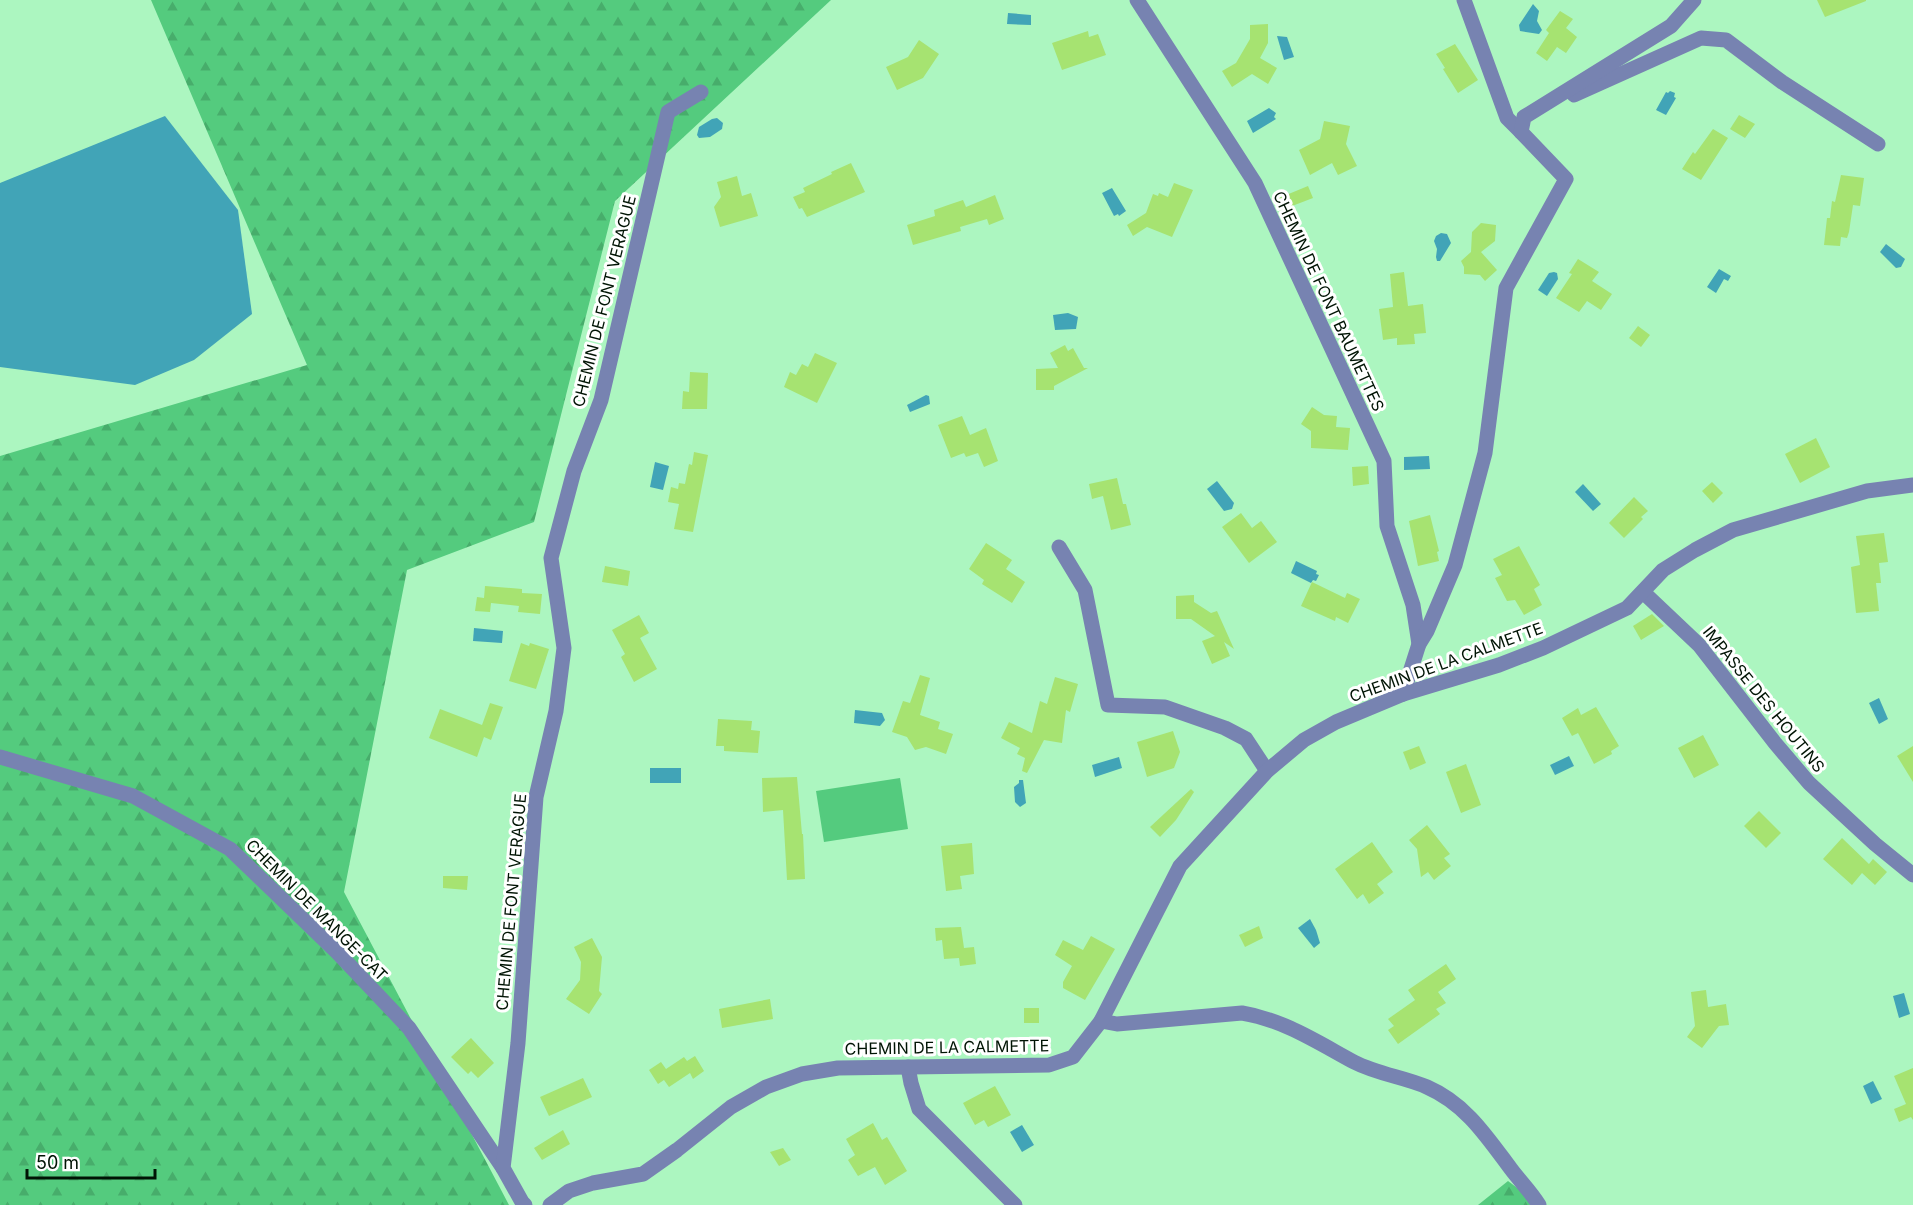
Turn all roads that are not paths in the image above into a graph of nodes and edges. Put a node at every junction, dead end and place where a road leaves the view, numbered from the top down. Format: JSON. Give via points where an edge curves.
{"nodes":[{"id":1,"x":1137,"y":0,"type":"edge"},
{"id":2,"x":1464,"y":0,"type":"edge"},
{"id":3,"x":1694,"y":0,"type":"edge"},
{"id":4,"x":701,"y":92,"type":"dead end"},
{"id":5,"x":1522,"y":124,"type":"junction"},
{"id":6,"x":1878,"y":144,"type":"dead end"},
{"id":7,"x":1913,"y":485,"type":"edge"},
{"id":8,"x":1059,"y":547,"type":"dead end"},
{"id":9,"x":1643,"y":592,"type":"junction"},
{"id":10,"x":1419,"y":644,"type":"junction"},
{"id":11,"x":1403,"y":694,"type":"junction"},
{"id":12,"x":0,"y":757,"type":"edge"},
{"id":13,"x":1267,"y":771,"type":"junction"},
{"id":14,"x":1913,"y":875,"type":"edge"},
{"id":15,"x":1101,"y":1021,"type":"junction"},
{"id":16,"x":908,"y":1067,"type":"junction"},
{"id":17,"x":503,"y":1168,"type":"junction"},
{"id":18,"x":525,"y":1205,"type":"edge"},
{"id":19,"x":550,"y":1205,"type":"edge"},
{"id":20,"x":1015,"y":1205,"type":"edge"},
{"id":21,"x":1539,"y":1205,"type":"edge"}],
"edges":[{"from":1,"to":10,"type":"street","name":"CHEMIN DE FONT BAUMETTES","via":[[1255,183],[1384,461],[1387,526],[1413,605]]},
{"from":2,"to":5,"type":"street","via":[[1507,118]]},
{"from":3,"to":5,"type":"street","via":[[1671,26]]},
{"from":4,"to":17,"type":"street","name":"CHEMIN DE FONT VERAGUE","via":[[668,112],[601,400],[574,471],[551,558],[564,648],[556,711],[536,797],[518,1043]]},
{"from":5,"to":6,"type":"street","via":[[1701,38],[1726,40],[1782,82]]},
{"from":5,"to":10,"type":"street","via":[[1566,179],[1506,288],[1485,453],[1455,565]]},
{"from":7,"to":9,"type":"street","name":"CHEMIN DE LA CALMETTE","via":[[1867,492],[1733,530],[1663,570]]},
{"from":8,"to":13,"type":"street","via":[[1085,590],[1108,705],[1165,707],[1225,728],[1246,739]]},
{"from":9,"to":11,"type":"street","name":"CHEMIN DE LA CALMETTE","via":[[1627,608],[1543,648]]},
{"from":9,"to":14,"type":"street","name":"IMPASSE DES HOUTINS","via":[[1699,645],[1809,783]]},
{"from":10,"to":11,"type":"street"},
{"from":11,"to":13,"type":"street","name":"CHEMIN DE LA CALMETTE","via":[[1304,740]]},
{"from":12,"to":17,"type":"street","name":"CHEMIN DE MANGE-CAT","via":[[133,796],[230,849],[409,1028]]},
{"from":13,"to":15,"type":"street","name":"CHEMIN DE LA CALMETTE","via":[[1180,866]]},
{"from":15,"to":16,"type":"street","name":"CHEMIN DE LA CALMETTE","via":[[1073,1057],[1049,1065]]},
{"from":15,"to":21,"type":"street","via":[[1117,1024],[1242,1013],[1280,1022],[1356,1063],[1430,1088],[1461,1107]]},
{"from":16,"to":19,"type":"street","name":"CHEMIN DE LA CALMETTE","via":[[838,1068],[802,1074],[766,1087],[731,1107],[643,1174],[593,1183],[569,1191]]},
{"from":16,"to":20,"type":"street","via":[[919,1109]]},
{"from":17,"to":18,"type":"street"}]}
